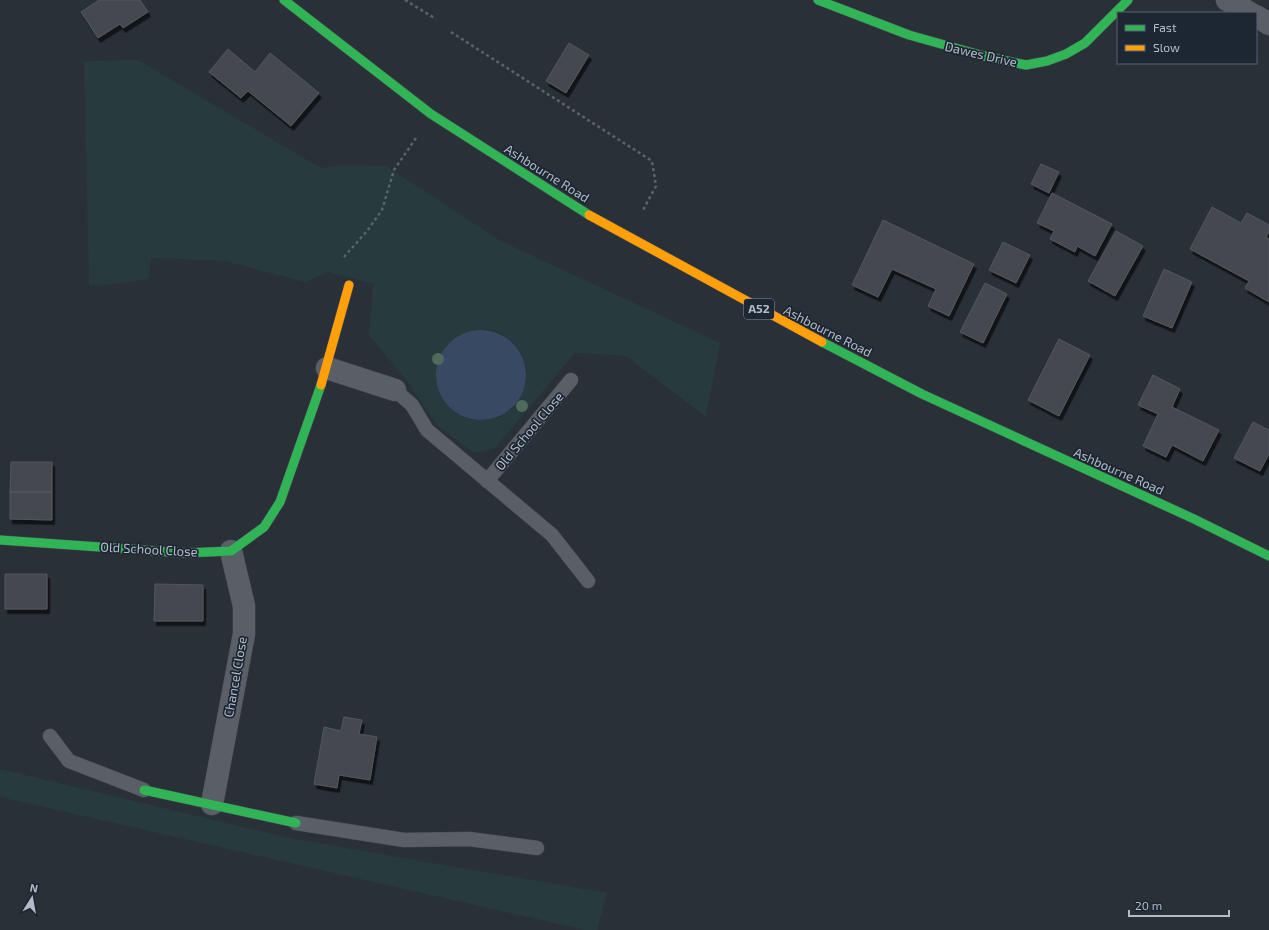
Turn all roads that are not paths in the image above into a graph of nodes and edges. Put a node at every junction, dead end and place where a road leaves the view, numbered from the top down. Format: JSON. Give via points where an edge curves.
{"nodes":[{"id":1,"x":284,"y":0,"type":"edge"},
{"id":2,"x":818,"y":0,"type":"edge"},
{"id":3,"x":1128,"y":0,"type":"edge"},
{"id":4,"x":1227,"y":0,"type":"edge"},
{"id":5,"x":1248,"y":12,"type":"edge"},
{"id":6,"x":1257,"y":17,"type":"edge"},
{"id":7,"x":1269,"y":24,"type":"edge"},
{"id":8,"x":349,"y":285,"type":"road end"},
{"id":9,"x":327,"y":368,"type":"junction"},
{"id":10,"x":571,"y":380,"type":"dead end"},
{"id":11,"x":394,"y":390,"type":"joint"},
{"id":12,"x":487,"y":481,"type":"junction"},
{"id":13,"x":0,"y":540,"type":"edge"},
{"id":14,"x":231,"y":551,"type":"junction"},
{"id":15,"x":1269,"y":556,"type":"edge"},
{"id":16,"x":588,"y":581,"type":"dead end"},
{"id":17,"x":50,"y":736,"type":"dead end"},
{"id":18,"x":144,"y":790,"type":"joint"},
{"id":19,"x":212,"y":804,"type":"junction"},
{"id":20,"x":296,"y":823,"type":"joint"},
{"id":21,"x":537,"y":848,"type":"dead end"}],
"edges":[{"from":1,"to":15,"type":"main road","name":"Ashbourne Road","number":"A52","via":[[431,114],[573,206],[805,334],[990,426]]},
{"from":2,"to":3,"type":"main road","name":"Dawes Drive","via":[[909,36],[1026,64],[1060,57],[1085,43]]},
{"from":4,"to":5,"type":"street"},
{"from":6,"to":7,"type":"street"},
{"from":8,"to":9,"type":"main road"},
{"from":9,"to":11,"type":"street","name":"Old School Close"},
{"from":9,"to":14,"type":"main road","via":[[280,502],[264,527]]},
{"from":10,"to":12,"type":"lane","name":"Old School Close"},
{"from":11,"to":12,"type":"lane","name":"Old School Close","via":[[412,405],[427,430]]},
{"from":12,"to":16,"type":"lane","name":"Old School Close","via":[[552,535]]},
{"from":13,"to":14,"type":"main road","name":"Old School Close","via":[[185,553]]},
{"from":14,"to":19,"type":"street","name":"Chancel Close","via":[[244,606],[244,634]]},
{"from":17,"to":18,"type":"lane","via":[[69,761]]},
{"from":18,"to":19,"type":"main road"},
{"from":19,"to":20,"type":"main road"},
{"from":20,"to":21,"type":"lane","via":[[404,840],[469,839]]}]}
